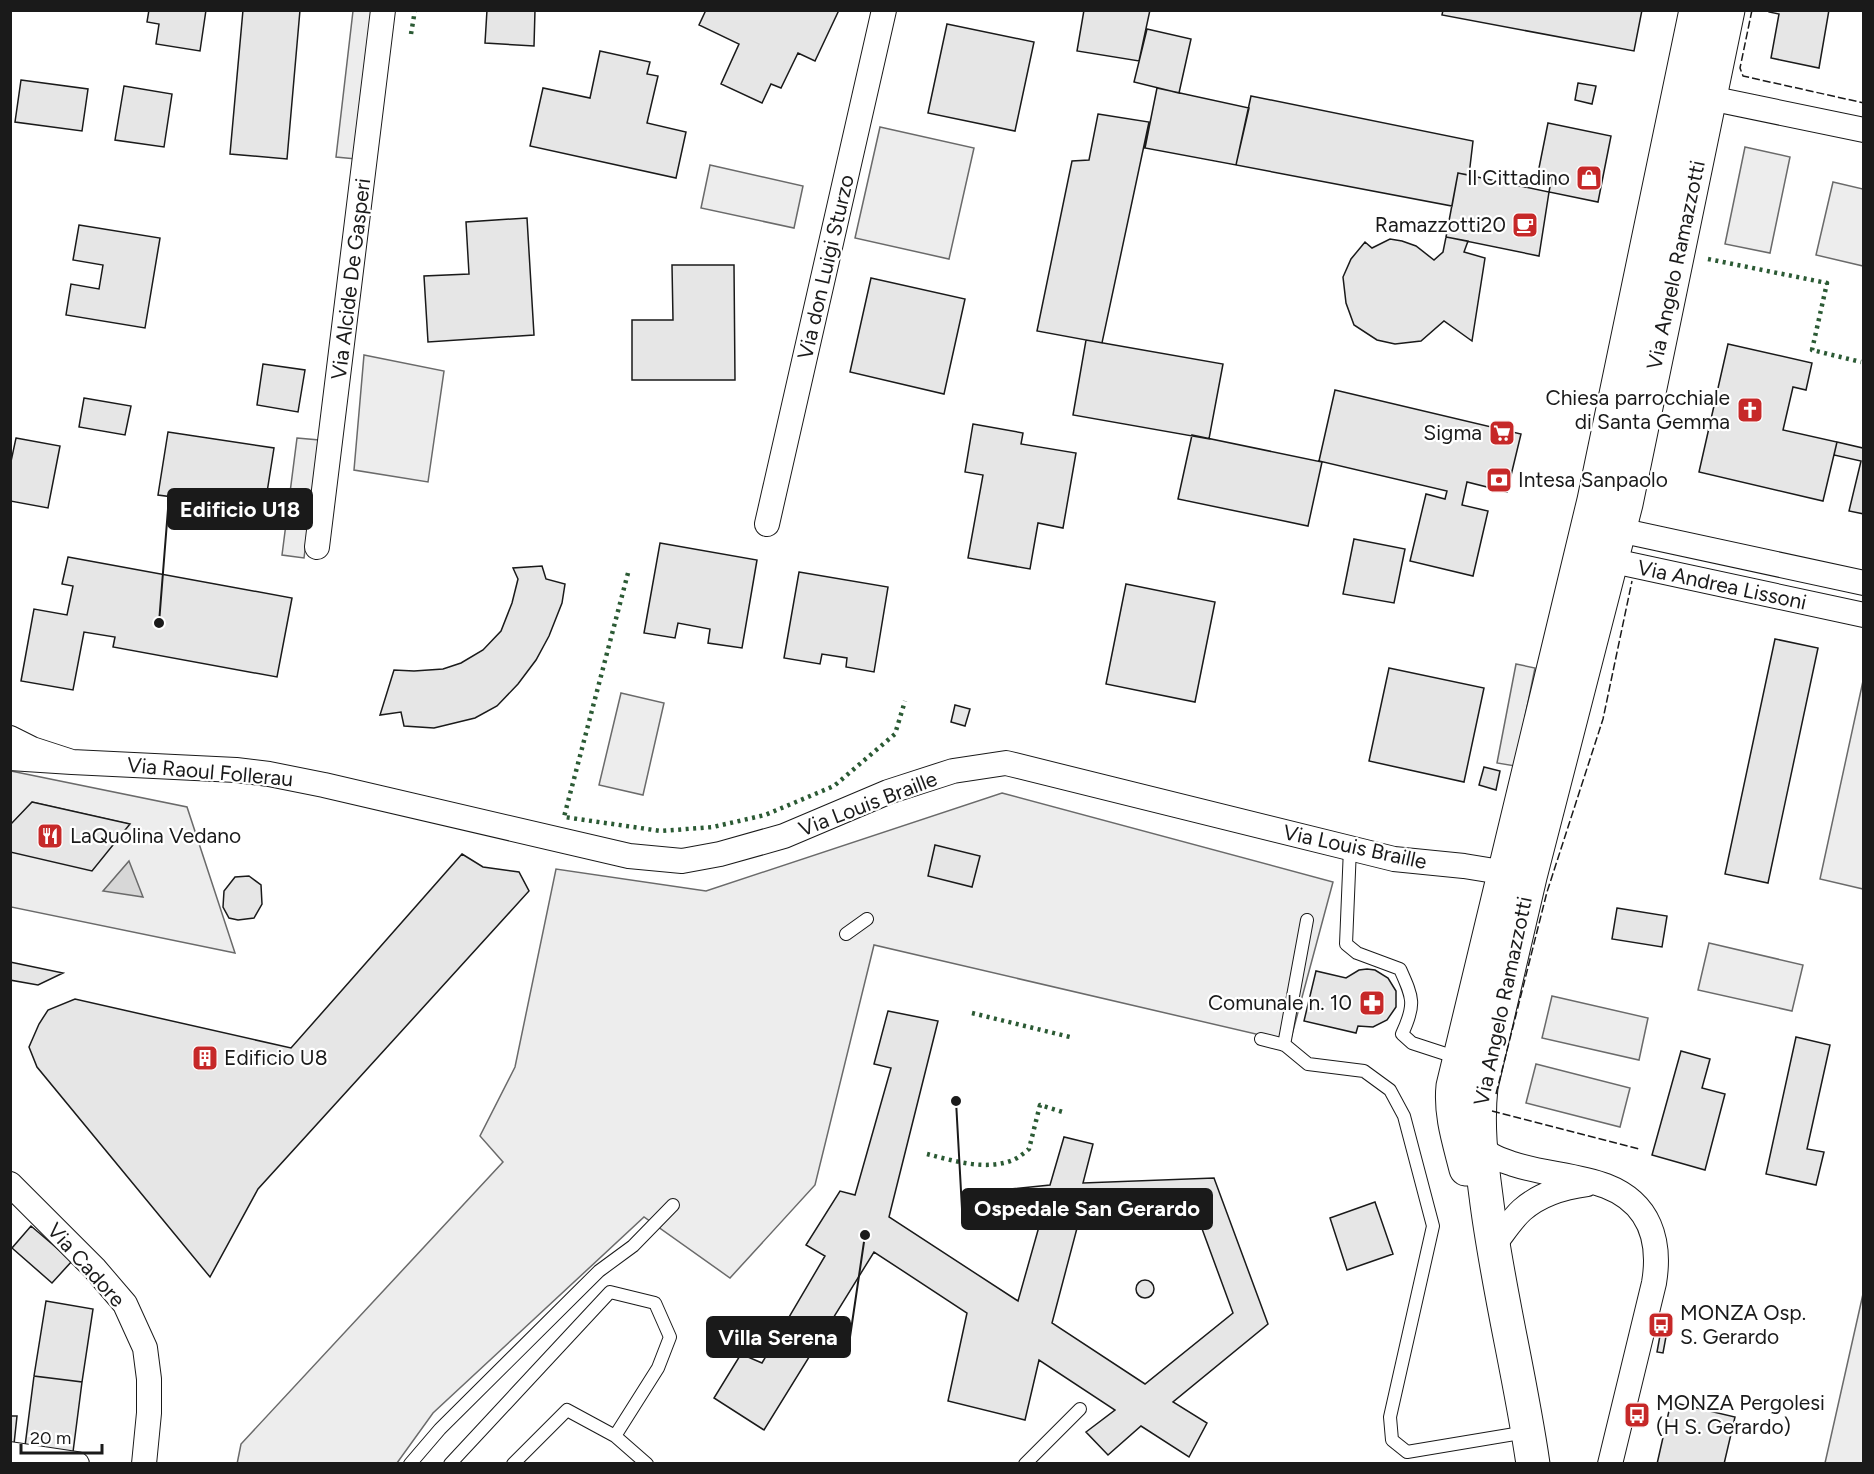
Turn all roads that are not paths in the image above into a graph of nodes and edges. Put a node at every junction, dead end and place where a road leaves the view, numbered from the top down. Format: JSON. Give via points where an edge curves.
{"nodes":[{"id":1,"x":383,"y":10,"type":"edge"},
{"id":2,"x":884,"y":10,"type":"edge"},
{"id":3,"x":1696,"y":10,"type":"edge"},
{"id":4,"x":1728,"y":10,"type":"edge"},
{"id":5,"x":1695,"y":95,"type":"junction"},
{"id":6,"x":1863,"y":130,"type":"edge"},
{"id":7,"x":767,"y":524,"type":"dead end"},
{"id":8,"x":317,"y":547,"type":"dead end"},
{"id":9,"x":1604,"y":549,"type":"junction"},
{"id":10,"x":1863,"y":583,"type":"edge"},
{"id":11,"x":1863,"y":615,"type":"edge"},
{"id":12,"x":10,"y":738,"type":"edge"},
{"id":13,"x":10,"y":758,"type":"edge"},
{"id":14,"x":72,"y":762,"type":"junction"},
{"id":15,"x":381,"y":799,"type":"joint"},
{"id":16,"x":1350,"y":848,"type":"junction"},
{"id":17,"x":1516,"y":875,"type":"junction"},
{"id":18,"x":867,"y":919,"type":"dead end"},
{"id":19,"x":1307,"y":920,"type":"dead end"},
{"id":20,"x":846,"y":934,"type":"dead end"},
{"id":21,"x":1261,"y":1040,"type":"dead end"},
{"id":22,"x":1284,"y":1045,"type":"junction"},
{"id":23,"x":1459,"y":1058,"type":"junction"},
{"id":24,"x":1479,"y":1143,"type":"junction"},
{"id":25,"x":1595,"y":1182,"type":"junction"},
{"id":26,"x":10,"y":1184,"type":"edge"},
{"id":27,"x":673,"y":1205,"type":"dead end"},
{"id":28,"x":1492,"y":1247,"type":"junction"},
{"id":29,"x":1080,"y":1409,"type":"dead end"},
{"id":30,"x":1528,"y":1432,"type":"junction"},
{"id":31,"x":615,"y":1436,"type":"junction"},
{"id":32,"x":10,"y":1454,"type":"edge"},
{"id":33,"x":77,"y":1464,"type":"edge"},
{"id":34,"x":144,"y":1464,"type":"edge"},
{"id":35,"x":410,"y":1464,"type":"edge"},
{"id":36,"x":450,"y":1464,"type":"edge"},
{"id":37,"x":513,"y":1464,"type":"edge"},
{"id":38,"x":647,"y":1464,"type":"edge"},
{"id":39,"x":1025,"y":1464,"type":"edge"},
{"id":40,"x":1533,"y":1464,"type":"edge"},
{"id":41,"x":1610,"y":1464,"type":"edge"}],
"edges":[{"from":1,"to":8,"type":"street","name":"Via Alcide De Gasperi"},
{"from":2,"to":7,"type":"street","name":"Via don Luigi Sturzo"},
{"from":3,"to":5,"type":"street","name":"Via Angelo Ramazzotti"},
{"from":4,"to":5,"type":"street","name":"Via Angelo Ramazzotti"},
{"from":5,"to":6,"type":"street"},
{"from":5,"to":9,"type":"street","name":"Via Angelo Ramazzotti"},
{"from":5,"to":9,"type":"street","name":"Via Angelo Ramazzotti","via":[[1588,524]]},
{"from":9,"to":10,"type":"street","name":"Via Andrea Lissoni"},
{"from":9,"to":11,"type":"street","name":"Via Andrea Lissoni"},
{"from":9,"to":17,"type":"street","name":"Via Angelo Ramazzotti"},
{"from":12,"to":14,"type":"street","name":"Via Raoul Follerau"},
{"from":13,"to":14,"type":"street","name":"Via Raoul Follerau"},
{"from":14,"to":15,"type":"street","name":"Via Raoul Follerau","via":[[236,770]]},
{"from":15,"to":16,"type":"street","name":"Via Louis Braille","via":[[629,856],[682,861],[784,836],[888,792],[942,775],[1006,763]]},
{"from":16,"to":17,"type":"street","name":"Via Louis Braille","via":[[1394,859]]},
{"from":16,"to":23,"type":"lane","via":[[1346,944],[1400,969],[1411,995],[1412,1014],[1402,1034],[1412,1043]]},
{"from":17,"to":23,"type":"street","name":"Via Angelo Ramazzotti"},
{"from":17,"to":24,"type":"street","name":"Via Angelo Ramazzotti","via":[[1481,1087]]},
{"from":18,"to":20,"type":"lane"},
{"from":19,"to":22,"type":"lane"},
{"from":21,"to":22,"type":"lane"},
{"from":22,"to":30,"type":"lane","via":[[1308,1064],[1364,1071],[1389,1090],[1404,1116],[1433,1226],[1390,1417],[1392,1440],[1407,1452]]},
{"from":23,"to":28,"type":"street","name":"Via Angelo Ramazzotti","via":[[1451,1101],[1467,1171]]},
{"from":24,"to":25,"type":"street","via":[[1497,1159],[1539,1172]]},
{"from":24,"to":28,"type":"street","name":"Via Angelo Ramazzotti"},
{"from":25,"to":28,"type":"street","via":[[1554,1192],[1521,1210]]},
{"from":25,"to":41,"type":"street","via":[[1618,1192],[1637,1207],[1652,1229],[1657,1254],[1654,1283]]},
{"from":26,"to":34,"type":"street","name":"Via Cadore","via":[[125,1304],[145,1348],[149,1379]]},
{"from":27,"to":35,"type":"lane","via":[[633,1246],[599,1271],[440,1429]]},
{"from":28,"to":30,"type":"street"},
{"from":29,"to":39,"type":"lane"},
{"from":30,"to":40,"type":"street"},
{"from":31,"to":36,"type":"lane","via":[[658,1368],[670,1337],[655,1304],[610,1292]]},
{"from":31,"to":37,"type":"lane","via":[[567,1410]]},
{"from":31,"to":38,"type":"lane"},
{"from":32,"to":33,"type":"street"}]}
